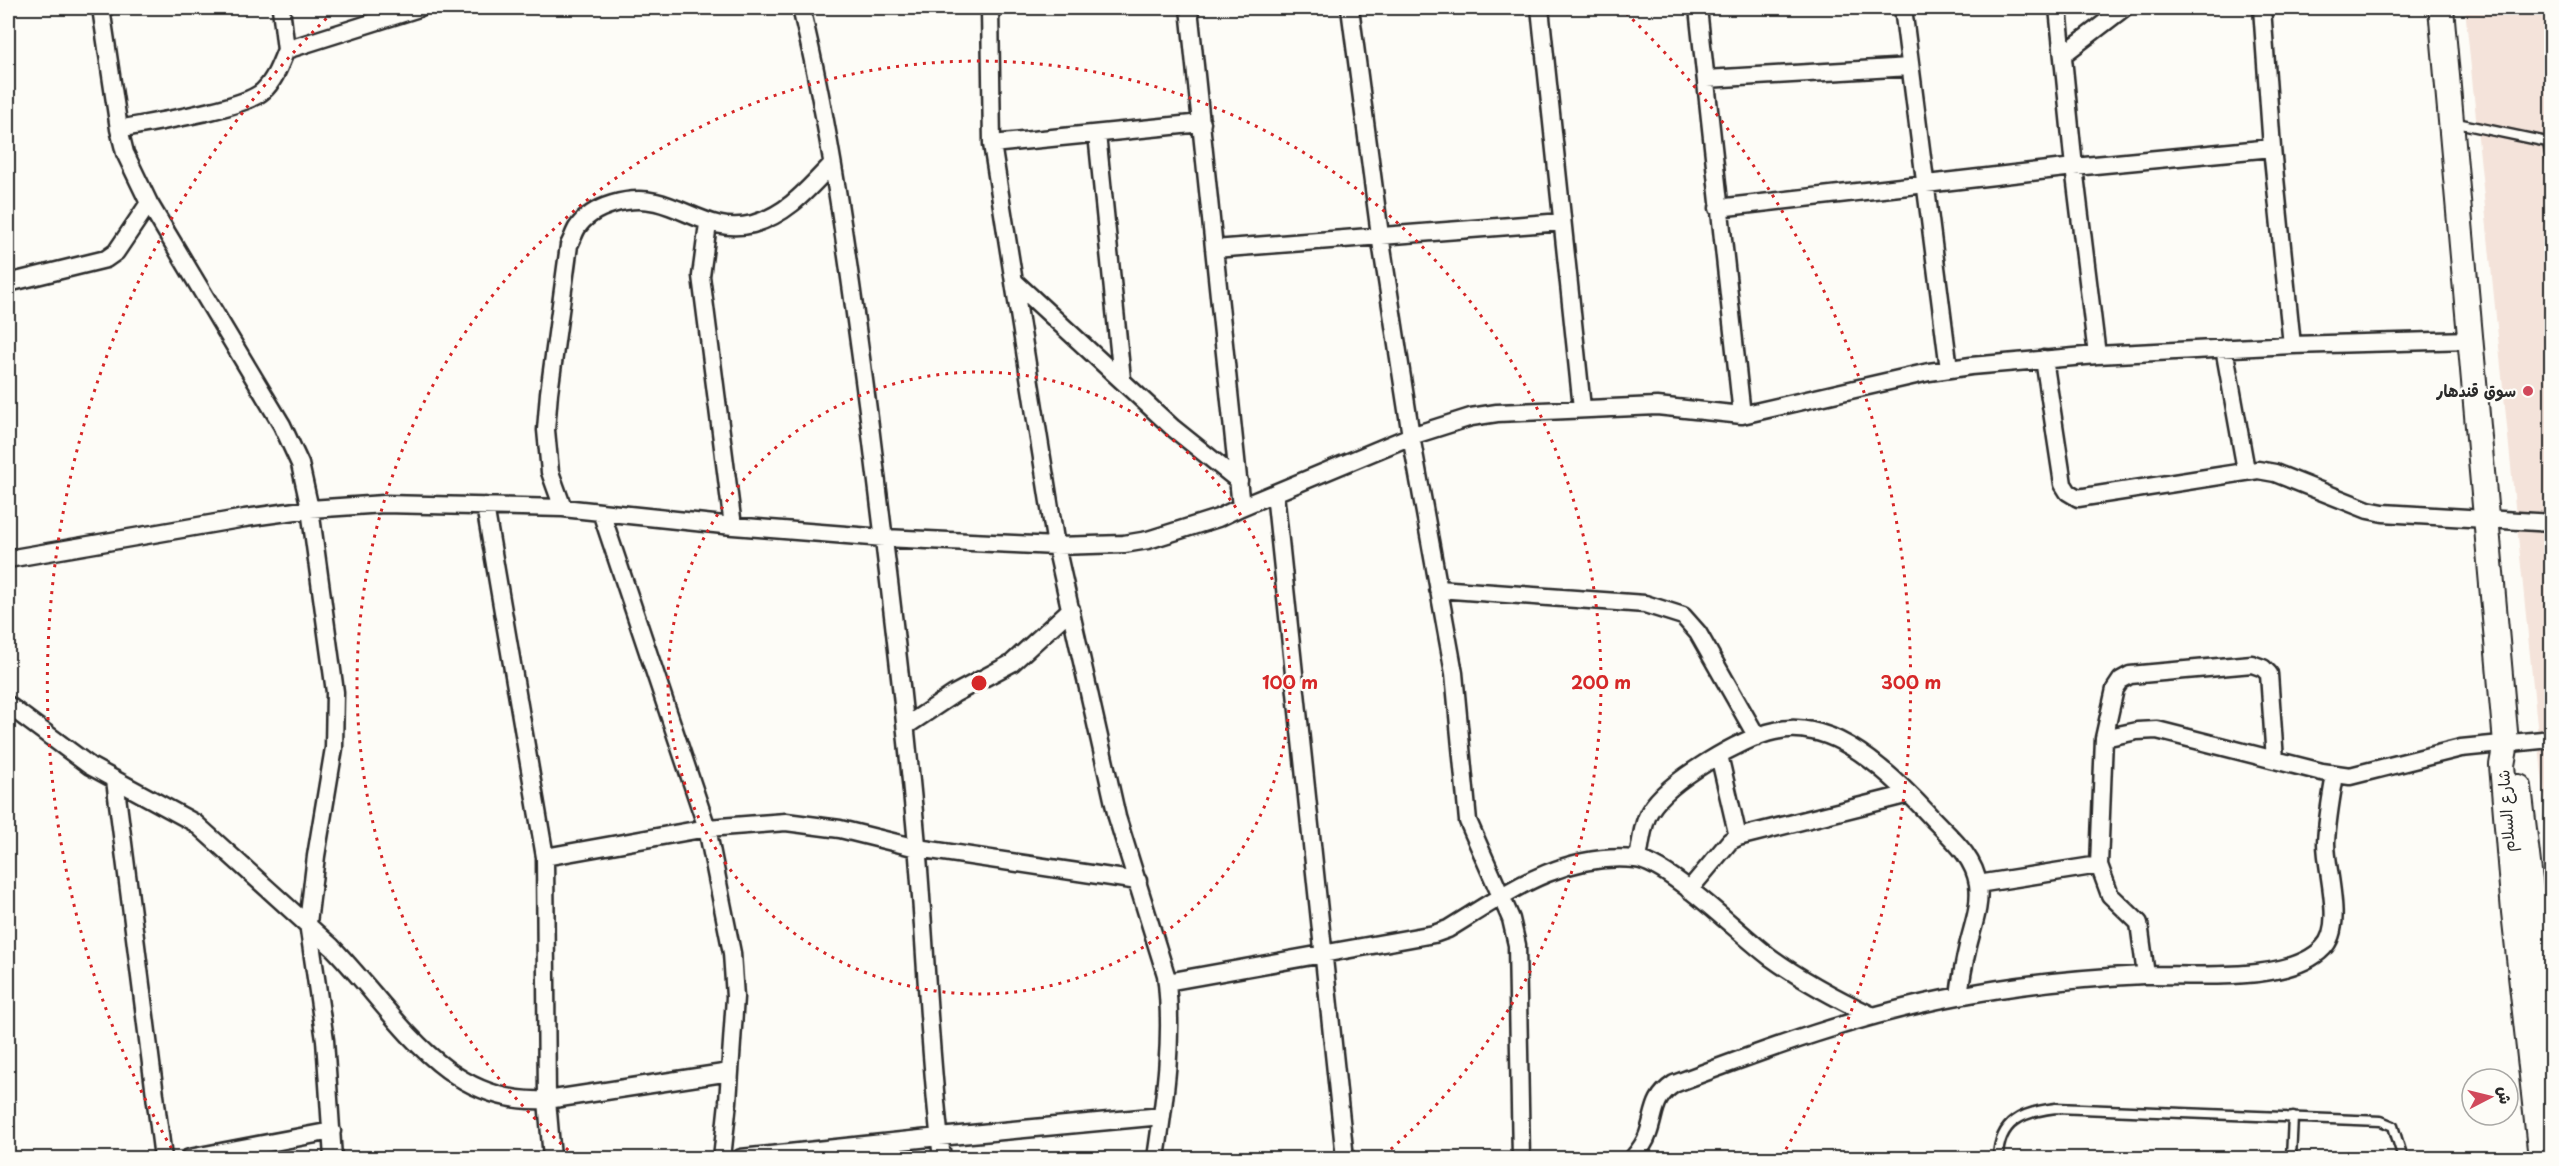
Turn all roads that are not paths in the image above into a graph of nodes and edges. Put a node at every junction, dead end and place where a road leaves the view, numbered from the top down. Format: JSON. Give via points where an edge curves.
{"nodes":[{"id":1,"x":101,"y":8,"type":"edge"},
{"id":2,"x":281,"y":8,"type":"edge"},
{"id":3,"x":414,"y":8,"type":"edge"},
{"id":4,"x":801,"y":8,"type":"edge"},
{"id":5,"x":990,"y":8,"type":"edge"},
{"id":6,"x":1189,"y":8,"type":"edge"},
{"id":7,"x":1350,"y":8,"type":"edge"},
{"id":8,"x":1540,"y":8,"type":"edge"},
{"id":9,"x":1698,"y":8,"type":"edge"},
{"id":10,"x":1903,"y":8,"type":"edge"},
{"id":11,"x":2058,"y":8,"type":"edge"},
{"id":12,"x":2124,"y":8,"type":"edge"},
{"id":13,"x":2262,"y":8,"type":"edge"},
{"id":14,"x":2441,"y":8,"type":"edge"},
{"id":15,"x":286,"y":50,"type":"junction"},
{"id":16,"x":2064,"y":54,"type":"junction"},
{"id":17,"x":1910,"y":67,"type":"junction"},
{"id":18,"x":1706,"y":79,"type":"junction"},
{"id":19,"x":2451,"y":122,"type":"junction"},
{"id":20,"x":1202,"y":123,"type":"junction"},
{"id":21,"x":119,"y":129,"type":"junction"},
{"id":22,"x":1097,"y":134,"type":"junction"},
{"id":23,"x":2550,"y":142,"type":"edge"},
{"id":24,"x":992,"y":144,"type":"junction"},
{"id":25,"x":2272,"y":148,"type":"junction"},
{"id":26,"x":832,"y":164,"type":"junction"},
{"id":27,"x":2552,"y":164,"type":"edge"},
{"id":28,"x":2074,"y":167,"type":"junction"},
{"id":29,"x":1924,"y":184,"type":"junction"},
{"id":30,"x":149,"y":203,"type":"junction"},
{"id":31,"x":1718,"y":208,"type":"junction"},
{"id":32,"x":1562,"y":222,"type":"junction"},
{"id":33,"x":708,"y":224,"type":"junction"},
{"id":34,"x":1380,"y":235,"type":"junction"},
{"id":35,"x":1214,"y":249,"type":"junction"},
{"id":36,"x":1014,"y":281,"type":"junction"},
{"id":37,"x":8,"y":283,"type":"edge"},
{"id":38,"x":2470,"y":340,"type":"junction"},
{"id":39,"x":2292,"y":345,"type":"junction"},
{"id":40,"x":2224,"y":348,"type":"junction"},
{"id":41,"x":2097,"y":354,"type":"junction"},
{"id":42,"x":2044,"y":359,"type":"junction"},
{"id":43,"x":1949,"y":369,"type":"junction"},
{"id":44,"x":1122,"y":379,"type":"junction"},
{"id":45,"x":1582,"y":408,"type":"junction"},
{"id":46,"x":1742,"y":415,"type":"junction"},
{"id":47,"x":1411,"y":436,"type":"junction"},
{"id":48,"x":2246,"y":470,"type":"junction"},
{"id":49,"x":1239,"y":481,"type":"junction"},
{"id":50,"x":1275,"y":493,"type":"junction"},
{"id":51,"x":485,"y":506,"type":"junction"},
{"id":52,"x":1241,"y":507,"type":"junction"},
{"id":53,"x":562,"y":508,"type":"junction"},
{"id":54,"x":310,"y":509,"type":"junction"},
{"id":55,"x":601,"y":512,"type":"junction"},
{"id":56,"x":2486,"y":519,"type":"junction"},
{"id":57,"x":2552,"y":523,"type":"edge"},
{"id":58,"x":734,"y":526,"type":"junction"},
{"id":59,"x":884,"y":538,"type":"junction"},
{"id":60,"x":1056,"y":546,"type":"junction"},
{"id":61,"x":8,"y":560,"type":"edge"},
{"id":62,"x":1438,"y":589,"type":"junction"},
{"id":63,"x":1071,"y":609,"type":"junction"},
{"id":64,"x":8,"y":705,"type":"edge"},
{"id":65,"x":906,"y":726,"type":"junction"},
{"id":66,"x":1757,"y":737,"type":"junction"},
{"id":67,"x":2104,"y":738,"type":"junction"},
{"id":68,"x":2552,"y":739,"type":"edge"},
{"id":69,"x":2506,"y":746,"type":"junction"},
{"id":70,"x":1719,"y":755,"type":"junction"},
{"id":71,"x":2275,"y":760,"type":"junction"},
{"id":72,"x":2335,"y":775,"type":"junction"},
{"id":73,"x":115,"y":780,"type":"junction"},
{"id":74,"x":1909,"y":794,"type":"junction"},
{"id":75,"x":707,"y":828,"type":"junction"},
{"id":76,"x":1738,"y":837,"type":"junction"},
{"id":77,"x":917,"y":848,"type":"junction"},
{"id":78,"x":545,"y":857,"type":"junction"},
{"id":79,"x":1638,"y":859,"type":"junction"},
{"id":80,"x":2099,"y":865,"type":"junction"},
{"id":81,"x":1138,"y":881,"type":"junction"},
{"id":82,"x":1978,"y":885,"type":"junction"},
{"id":83,"x":1689,"y":890,"type":"junction"},
{"id":84,"x":1502,"y":896,"type":"junction"},
{"id":85,"x":308,"y":923,"type":"junction"},
{"id":86,"x":1323,"y":954,"type":"junction"},
{"id":87,"x":2146,"y":975,"type":"junction"},
{"id":88,"x":1167,"y":982,"type":"junction"},
{"id":89,"x":1959,"y":996,"type":"junction"},
{"id":90,"x":1873,"y":1016,"type":"junction"},
{"id":91,"x":2552,"y":1067,"type":"edge"},
{"id":92,"x":730,"y":1072,"type":"junction"},
{"id":93,"x":547,"y":1100,"type":"junction"},
{"id":94,"x":1162,"y":1116,"type":"junction"},
{"id":95,"x":2293,"y":1118,"type":"junction"},
{"id":96,"x":332,"y":1131,"type":"junction"},
{"id":97,"x":939,"y":1137,"type":"junction"},
{"id":98,"x":163,"y":1158,"type":"edge"},
{"id":99,"x":189,"y":1158,"type":"edge"},
{"id":100,"x":333,"y":1158,"type":"edge"},
{"id":101,"x":552,"y":1158,"type":"edge"},
{"id":102,"x":722,"y":1158,"type":"edge"},
{"id":103,"x":741,"y":1158,"type":"edge"},
{"id":104,"x":942,"y":1158,"type":"edge"},
{"id":105,"x":1156,"y":1158,"type":"edge"},
{"id":106,"x":1345,"y":1158,"type":"edge"},
{"id":107,"x":1521,"y":1158,"type":"edge"},
{"id":108,"x":1633,"y":1158,"type":"edge"},
{"id":109,"x":1998,"y":1158,"type":"edge"},
{"id":110,"x":2291,"y":1158,"type":"edge"},
{"id":111,"x":2403,"y":1158,"type":"edge"},
{"id":112,"x":2541,"y":1158,"type":"edge"}],
"edges":[{"from":1,"to":21,"type":"street"},
{"from":2,"to":15,"type":"street"},
{"from":3,"to":15,"type":"street"},
{"from":4,"to":26,"type":"street"},
{"from":5,"to":24,"type":"street"},
{"from":6,"to":20,"type":"street"},
{"from":7,"to":34,"type":"street"},
{"from":8,"to":32,"type":"street"},
{"from":9,"to":18,"type":"street"},
{"from":10,"to":17,"type":"street"},
{"from":11,"to":16,"type":"street"},
{"from":12,"to":16,"type":"street"},
{"from":13,"to":25,"type":"street"},
{"from":14,"to":19,"type":"main road"},
{"from":15,"to":21,"type":"street","via":[[275,76],[262,92],[232,106]]},
{"from":16,"to":28,"type":"street"},
{"from":17,"to":18,"type":"street"},
{"from":17,"to":29,"type":"street"},
{"from":18,"to":31,"type":"street"},
{"from":19,"to":23,"type":"lane"},
{"from":19,"to":38,"type":"main road"},
{"from":20,"to":22,"type":"street"},
{"from":20,"to":35,"type":"street"},
{"from":21,"to":30,"type":"street","via":[[125,153]]},
{"from":22,"to":24,"type":"street"},
{"from":22,"to":44,"type":"street"},
{"from":23,"to":27,"type":"lane"},
{"from":24,"to":36,"type":"street"},
{"from":25,"to":28,"type":"street"},
{"from":25,"to":39,"type":"street"},
{"from":26,"to":33,"type":"street","via":[[796,202],[776,216],[751,225]]},
{"from":26,"to":59,"type":"street"},
{"from":28,"to":29,"type":"street"},
{"from":28,"to":41,"type":"street"},
{"from":29,"to":31,"type":"street"},
{"from":29,"to":43,"type":"street"},
{"from":30,"to":37,"type":"street","via":[[116,252],[106,259]]},
{"from":30,"to":54,"type":"street","via":[[286,434],[300,464]]},
{"from":31,"to":46,"type":"street"},
{"from":32,"to":34,"type":"street"},
{"from":32,"to":45,"type":"street"},
{"from":33,"to":53,"type":"street","via":[[656,202],[632,201],[615,203],[590,215],[577,228],[569,245],[546,430],[550,472]]},
{"from":33,"to":58,"type":"street","via":[[701,276]]},
{"from":34,"to":35,"type":"street"},
{"from":34,"to":47,"type":"street"},
{"from":35,"to":49,"type":"street"},
{"from":36,"to":44,"type":"street"},
{"from":36,"to":60,"type":"street"},
{"from":38,"to":39,"type":"street"},
{"from":38,"to":56,"type":"main road"},
{"from":39,"to":40,"type":"street"},
{"from":40,"to":41,"type":"street"},
{"from":40,"to":48,"type":"street"},
{"from":41,"to":42,"type":"street"},
{"from":42,"to":43,"type":"street"},
{"from":42,"to":48,"type":"street","via":[[2063,484],[2078,498]]},
{"from":43,"to":46,"type":"street"},
{"from":44,"to":49,"type":"street","via":[[1180,435]]},
{"from":45,"to":46,"type":"street","via":[[1657,406]]},
{"from":45,"to":47,"type":"street","via":[[1471,417]]},
{"from":47,"to":50,"type":"street"},
{"from":47,"to":62,"type":"street"},
{"from":48,"to":56,"type":"street","via":[[2275,473],[2368,510]]},
{"from":49,"to":52,"type":"street"},
{"from":50,"to":52,"type":"street"},
{"from":50,"to":86,"type":"street"},
{"from":51,"to":53,"type":"street"},
{"from":51,"to":54,"type":"street","via":[[384,504]]},
{"from":51,"to":78,"type":"street"},
{"from":52,"to":60,"type":"street","via":[[1148,540]]},
{"from":53,"to":55,"type":"street"},
{"from":54,"to":61,"type":"street"},
{"from":54,"to":85,"type":"street","via":[[335,692],[334,748]]},
{"from":55,"to":58,"type":"street"},
{"from":55,"to":75,"type":"street"},
{"from":56,"to":57,"type":"street"},
{"from":56,"to":69,"type":"main road"},
{"from":58,"to":59,"type":"street"},
{"from":59,"to":60,"type":"street"},
{"from":59,"to":65,"type":"street"},
{"from":60,"to":63,"type":"street"},
{"from":62,"to":66,"type":"street","via":[[1645,604],[1683,616],[1698,633]]},
{"from":62,"to":84,"type":"street","via":[[1454,674],[1468,821]]},
{"from":63,"to":65,"type":"street","via":[[1012,663]]},
{"from":63,"to":81,"type":"street","via":[[1112,794]]},
{"from":64,"to":73,"type":"street"},
{"from":65,"to":77,"type":"street"},
{"from":66,"to":70,"type":"street"},
{"from":66,"to":74,"type":"street","via":[[1793,729],[1813,731],[1840,741]]},
{"from":67,"to":71,"type":"street","via":[[2157,730]]},
{"from":67,"to":71,"type":"street","via":[[2115,689],[2130,675],[2252,664],[2269,674]]},
{"from":67,"to":80,"type":"street"},
{"from":68,"to":69,"type":"street"},
{"from":69,"to":72,"type":"street","via":[[2461,748],[2350,776]]},
{"from":69,"to":91,"type":"main road","name":"شارع السلام","via":[[2515,761],[2520,793]]},
{"from":69,"to":112,"type":"main road","name":"شارع السلام","via":[[2502,765],[2508,836]]},
{"from":70,"to":76,"type":"street"},
{"from":70,"to":79,"type":"street","via":[[1660,797],[1649,812]]},
{"from":71,"to":72,"type":"street"},
{"from":72,"to":87,"type":"street","via":[[2326,846],[2332,935],[2325,947],[2310,960],[2290,968],[2255,973]]},
{"from":73,"to":85,"type":"street","via":[[195,823]]},
{"from":73,"to":98,"type":"street"},
{"from":74,"to":76,"type":"street"},
{"from":74,"to":82,"type":"street","via":[[1968,856]]},
{"from":75,"to":77,"type":"street","via":[[786,822],[840,829]]},
{"from":75,"to":78,"type":"street"},
{"from":75,"to":92,"type":"street","via":[[732,953],[735,997]]},
{"from":76,"to":83,"type":"street","via":[[1730,841]]},
{"from":77,"to":81,"type":"street"},
{"from":77,"to":97,"type":"street"},
{"from":78,"to":93,"type":"street"},
{"from":79,"to":83,"type":"street","via":[[1667,873]]},
{"from":79,"to":84,"type":"street","via":[[1555,868]]},
{"from":80,"to":82,"type":"street"},
{"from":80,"to":87,"type":"street","via":[[2110,896],[2139,922]]},
{"from":81,"to":88,"type":"street"},
{"from":82,"to":89,"type":"street","via":[[1978,905]]},
{"from":83,"to":90,"type":"street","via":[[1789,970]]},
{"from":84,"to":86,"type":"street","via":[[1434,934]]},
{"from":84,"to":107,"type":"street","via":[[1518,956]]},
{"from":85,"to":93,"type":"street","via":[[349,965],[389,1015],[452,1074],[506,1097]]},
{"from":85,"to":96,"type":"street","via":[[325,1040]]},
{"from":86,"to":88,"type":"street"},
{"from":86,"to":106,"type":"street"},
{"from":87,"to":89,"type":"street","via":[[2080,979]]},
{"from":88,"to":94,"type":"street","via":[[1170,1056]]},
{"from":89,"to":90,"type":"street"},
{"from":90,"to":108,"type":"street","via":[[1758,1052],[1674,1084],[1656,1101],[1648,1136]]},
{"from":92,"to":93,"type":"street"},
{"from":92,"to":102,"type":"street"},
{"from":93,"to":101,"type":"street"},
{"from":94,"to":97,"type":"street"},
{"from":94,"to":105,"type":"street"},
{"from":95,"to":109,"type":"lane","via":[[2045,1109],[2014,1120],[2005,1131]]},
{"from":95,"to":110,"type":"lane"},
{"from":95,"to":111,"type":"lane","via":[[2381,1121],[2393,1126]]},
{"from":96,"to":99,"type":"street"},
{"from":96,"to":100,"type":"street"},
{"from":97,"to":103,"type":"street"},
{"from":97,"to":104,"type":"street"}]}
